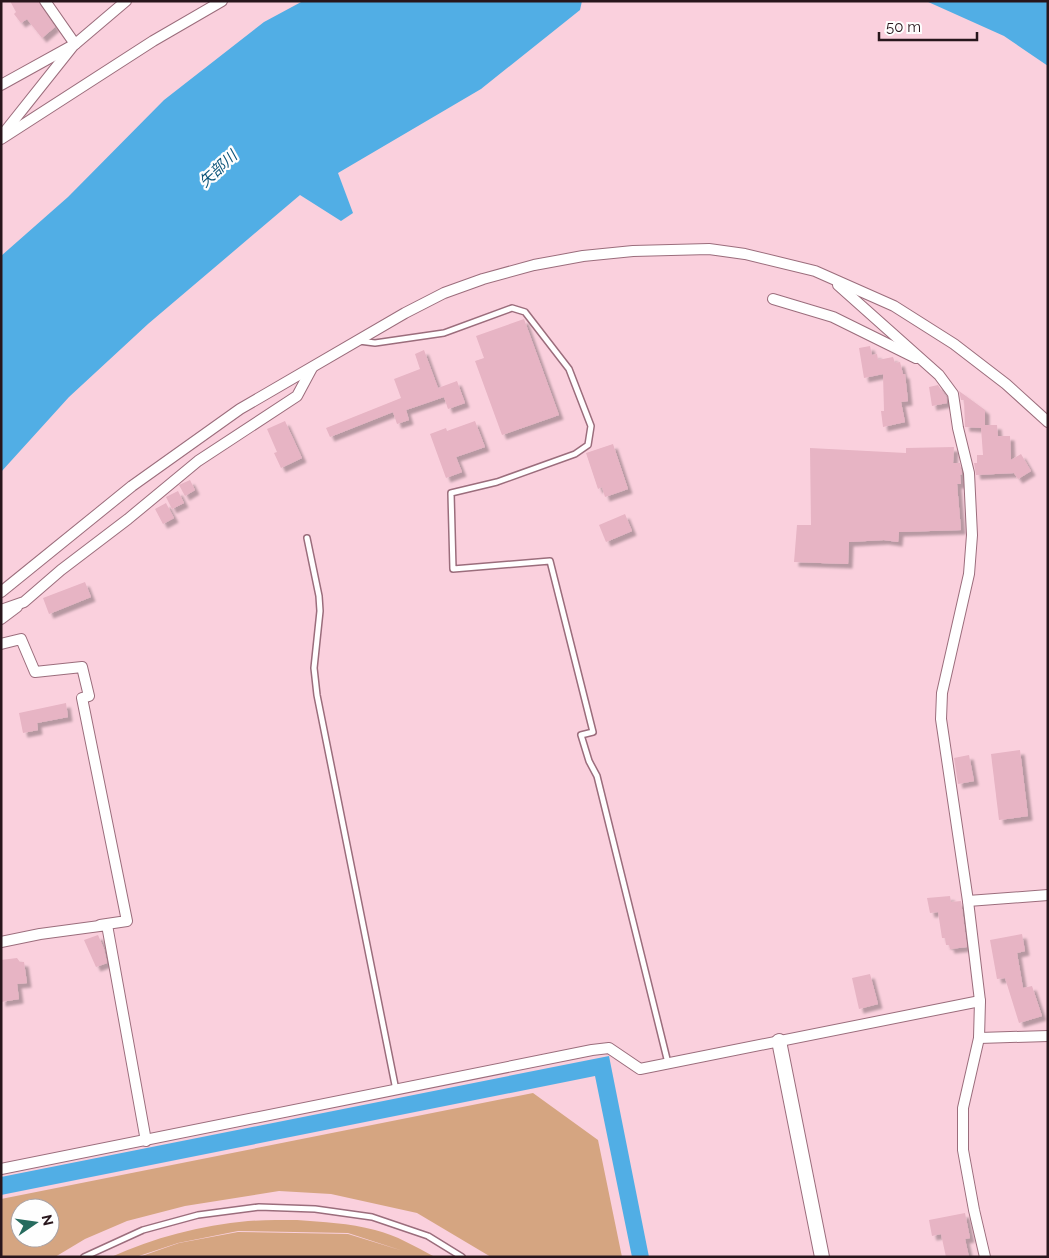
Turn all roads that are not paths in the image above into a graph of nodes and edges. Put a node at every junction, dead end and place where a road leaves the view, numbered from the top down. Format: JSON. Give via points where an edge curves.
{"nodes":[{"id":1,"x":46,"y":1,"type":"edge"},
{"id":2,"x":126,"y":1,"type":"edge"},
{"id":3,"x":222,"y":1,"type":"edge"},
{"id":4,"x":75,"y":44,"type":"junction"},
{"id":5,"x":1,"y":85,"type":"edge"},
{"id":6,"x":1,"y":138,"type":"edge"},
{"id":7,"x":828,"y":276,"type":"junction"},
{"id":8,"x":773,"y":299,"type":"dead end"},
{"id":9,"x":357,"y":341,"type":"junction"},
{"id":10,"x":928,"y":364,"type":"junction"},
{"id":11,"x":313,"y":367,"type":"junction"},
{"id":12,"x":1048,"y":422,"type":"edge"},
{"id":13,"x":307,"y":538,"type":"dead end"},
{"id":14,"x":1,"y":592,"type":"edge"},
{"id":15,"x":24,"y":602,"type":"junction"},
{"id":16,"x":1,"y":610,"type":"edge"},
{"id":17,"x":1,"y":619,"type":"edge"},
{"id":18,"x":1,"y":644,"type":"edge"},
{"id":19,"x":1048,"y":895,"type":"edge"},
{"id":20,"x":968,"y":901,"type":"junction"},
{"id":21,"x":100,"y":925,"type":"junction"},
{"id":22,"x":1,"y":942,"type":"edge"},
{"id":23,"x":980,"y":1002,"type":"junction"},
{"id":24,"x":1048,"y":1036,"type":"edge"},
{"id":25,"x":979,"y":1038,"type":"junction"},
{"id":26,"x":779,"y":1041,"type":"junction"},
{"id":27,"x":668,"y":1064,"type":"junction"},
{"id":28,"x":396,"y":1090,"type":"junction"},
{"id":29,"x":146,"y":1140,"type":"junction"},
{"id":30,"x":1,"y":1169,"type":"edge"},
{"id":31,"x":84,"y":1257,"type":"edge"},
{"id":32,"x":462,"y":1257,"type":"edge"},
{"id":33,"x":822,"y":1257,"type":"edge"},
{"id":34,"x":985,"y":1257,"type":"edge"}],
"edges":[{"from":1,"to":4,"type":"street"},
{"from":2,"to":4,"type":"street"},
{"from":3,"to":6,"type":"street"},
{"from":4,"to":5,"type":"street"},
{"from":4,"to":6,"type":"street"},
{"from":7,"to":9,"type":"street","via":[[745,254],[709,249],[583,256],[534,265],[444,293]]},
{"from":7,"to":10,"type":"street"},
{"from":7,"to":12,"type":"street","via":[[894,306],[954,344]]},
{"from":8,"to":10,"type":"street","via":[[833,317]]},
{"from":9,"to":11,"type":"street"},
{"from":9,"to":27,"type":"lane","via":[[375,342],[444,332],[512,308],[525,312],[568,369],[591,426],[588,444],[575,454],[497,482],[451,493],[452,569],[550,561],[592,732],[581,735],[597,776]]},
{"from":10,"to":20,"type":"street","via":[[953,394],[969,473],[972,535],[969,574],[942,693],[941,719]]},
{"from":11,"to":14,"type":"street","via":[[240,409],[132,486]]},
{"from":11,"to":15,"type":"street","via":[[297,396],[198,461]]},
{"from":13,"to":28,"type":"lane","via":[[320,596],[314,668],[318,695]]},
{"from":15,"to":16,"type":"street"},
{"from":15,"to":17,"type":"street"},
{"from":18,"to":21,"type":"street","via":[[21,640],[35,672],[82,666],[89,696],[82,698],[127,921]]},
{"from":19,"to":20,"type":"street"},
{"from":20,"to":23,"type":"street"},
{"from":21,"to":22,"type":"street"},
{"from":21,"to":29,"type":"street","via":[[106,924]]},
{"from":23,"to":25,"type":"street"},
{"from":23,"to":26,"type":"street"},
{"from":24,"to":25,"type":"street"},
{"from":25,"to":34,"type":"street","via":[[963,1108],[963,1150]]},
{"from":26,"to":27,"type":"street"},
{"from":26,"to":33,"type":"street"},
{"from":27,"to":28,"type":"street","via":[[640,1069],[609,1048]]},
{"from":28,"to":29,"type":"street"},
{"from":29,"to":30,"type":"street"},
{"from":31,"to":32,"type":"lane","via":[[152,1228],[198,1215],[259,1207],[315,1209],[372,1217],[428,1236]]}]}
